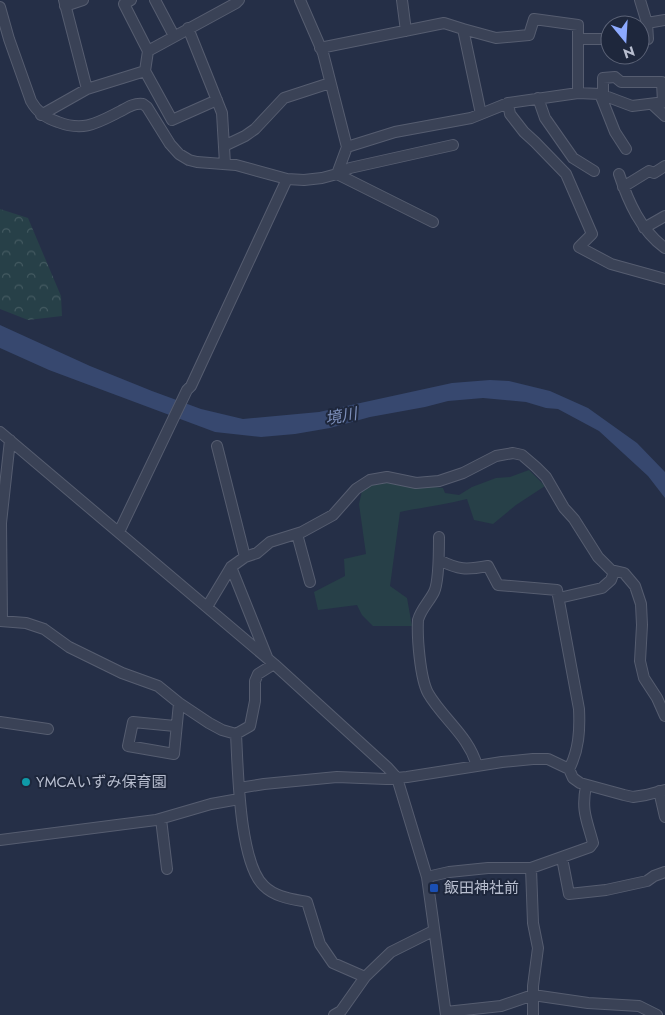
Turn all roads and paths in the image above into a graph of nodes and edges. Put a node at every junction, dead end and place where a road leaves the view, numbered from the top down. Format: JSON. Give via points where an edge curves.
{"nodes":[{"id":1,"x":83,"y":0,"type":"edge"},
{"id":2,"x":131,"y":0,"type":"edge"},
{"id":3,"x":155,"y":0,"type":"edge"},
{"id":4,"x":300,"y":0,"type":"edge"},
{"id":5,"x":402,"y":0,"type":"edge"},
{"id":6,"x":640,"y":0,"type":"edge"},
{"id":7,"x":236,"y":1,"type":"edge"},
{"id":8,"x":65,"y":3,"type":"edge"},
{"id":9,"x":0,"y":7,"type":"edge"},
{"id":10,"x":645,"y":15,"type":"edge"},
{"id":11,"x":665,"y":20,"type":"edge"},
{"id":12,"x":650,"y":23,"type":"edge"},
{"id":13,"x":188,"y":28,"type":"junction"},
{"id":14,"x":463,"y":29,"type":"junction"},
{"id":15,"x":406,"y":31,"type":"junction"},
{"id":16,"x":174,"y":36,"type":"junction"},
{"id":17,"x":578,"y":39,"type":"junction"},
{"id":18,"x":600,"y":39,"type":"edge"},
{"id":19,"x":320,"y":48,"type":"junction"},
{"id":20,"x":148,"y":51,"type":"junction"},
{"id":21,"x":144,"y":70,"type":"junction"},
{"id":22,"x":330,"y":83,"type":"junction"},
{"id":23,"x":87,"y":89,"type":"junction"},
{"id":24,"x":578,"y":93,"type":"junction"},
{"id":25,"x":602,"y":95,"type":"junction"},
{"id":26,"x":538,"y":98,"type":"junction"},
{"id":27,"x":217,"y":100,"type":"junction"},
{"id":28,"x":660,"y":103,"type":"edge"},
{"id":29,"x":508,"y":104,"type":"junction"},
{"id":30,"x":481,"y":114,"type":"junction"},
{"id":31,"x":41,"y":115,"type":"junction"},
{"id":32,"x":665,"y":116,"type":"edge"},
{"id":33,"x":453,"y":145,"type":"dead end"},
{"id":34,"x":224,"y":146,"type":"junction"},
{"id":35,"x":346,"y":147,"type":"junction"},
{"id":36,"x":626,"y":149,"type":"dead end"},
{"id":37,"x":225,"y":164,"type":"junction"},
{"id":38,"x":665,"y":166,"type":"edge"},
{"id":39,"x":594,"y":172,"type":"dead end"},
{"id":40,"x":337,"y":174,"type":"junction"},
{"id":41,"x":619,"y":174,"type":"dead end"},
{"id":42,"x":287,"y":179,"type":"junction"},
{"id":43,"x":623,"y":187,"type":"junction"},
{"id":44,"x":665,"y":216,"type":"edge"},
{"id":45,"x":432,"y":222,"type":"dead end"},
{"id":46,"x":644,"y":228,"type":"junction"},
{"id":47,"x":665,"y":248,"type":"edge"},
{"id":48,"x":665,"y":279,"type":"edge"},
{"id":49,"x":0,"y":432,"type":"edge"},
{"id":50,"x":10,"y":440,"type":"junction"},
{"id":51,"x":217,"y":446,"type":"dead end"},
{"id":52,"x":119,"y":532,"type":"junction"},
{"id":53,"x":297,"y":534,"type":"junction"},
{"id":54,"x":0,"y":537,"type":"edge"},
{"id":55,"x":439,"y":537,"type":"dead end"},
{"id":56,"x":245,"y":557,"type":"junction"},
{"id":57,"x":439,"y":560,"type":"junction"},
{"id":58,"x":231,"y":567,"type":"junction"},
{"id":59,"x":614,"y":572,"type":"junction"},
{"id":60,"x":310,"y":582,"type":"dead end"},
{"id":61,"x":559,"y":598,"type":"junction"},
{"id":62,"x":207,"y":606,"type":"junction"},
{"id":63,"x":1,"y":621,"type":"edge"},
{"id":64,"x":271,"y":661,"type":"junction"},
{"id":65,"x":178,"y":703,"type":"junction"},
{"id":66,"x":665,"y":716,"type":"edge"},
{"id":67,"x":0,"y":722,"type":"edge"},
{"id":68,"x":175,"y":726,"type":"junction"},
{"id":69,"x":48,"y":729,"type":"dead end"},
{"id":70,"x":236,"y":734,"type":"junction"},
{"id":71,"x":476,"y":766,"type":"junction"},
{"id":72,"x":569,"y":769,"type":"junction"},
{"id":73,"x":397,"y":778,"type":"junction"},
{"id":74,"x":586,"y":786,"type":"junction"},
{"id":75,"x":239,"y":788,"type":"junction"},
{"id":76,"x":662,"y":791,"type":"edge"},
{"id":77,"x":240,"y":799,"type":"junction"},
{"id":78,"x":665,"y":817,"type":"edge"},
{"id":79,"x":161,"y":819,"type":"junction"},
{"id":80,"x":0,"y":840,"type":"edge"},
{"id":81,"x":562,"y":858,"type":"junction"},
{"id":82,"x":531,"y":868,"type":"junction"},
{"id":83,"x":167,"y":869,"type":"dead end"},
{"id":84,"x":665,"y":872,"type":"edge"},
{"id":85,"x":427,"y":877,"type":"junction"},
{"id":86,"x":433,"y":932,"type":"junction"},
{"id":87,"x":365,"y":977,"type":"junction"},
{"id":88,"x":533,"y":995,"type":"junction"},
{"id":89,"x":446,"y":1013,"type":"edge"},
{"id":90,"x":334,"y":1015,"type":"edge"},
{"id":91,"x":533,"y":1015,"type":"edge"},
{"id":92,"x":657,"y":1015,"type":"edge"}],
"edges":[{"from":1,"to":8,"type":"street"},
{"from":2,"to":20,"type":"street","via":[[124,4]]},
{"from":3,"to":16,"type":"street"},
{"from":4,"to":19,"type":"street"},
{"from":5,"to":15,"type":"street"},
{"from":6,"to":10,"type":"street"},
{"from":7,"to":13,"type":"street"},
{"from":8,"to":23,"type":"street"},
{"from":9,"to":31,"type":"street","via":[[31,101]]},
{"from":11,"to":12,"type":"street"},
{"from":13,"to":16,"type":"street"},
{"from":13,"to":27,"type":"street"},
{"from":14,"to":15,"type":"street","via":[[444,23]]},
{"from":14,"to":17,"type":"street","via":[[496,38],[529,35],[534,19],[578,26]]},
{"from":14,"to":30,"type":"street"},
{"from":15,"to":19,"type":"street"},
{"from":16,"to":20,"type":"street"},
{"from":17,"to":18,"type":"street"},
{"from":17,"to":24,"type":"street"},
{"from":19,"to":22,"type":"street"},
{"from":20,"to":21,"type":"street"},
{"from":21,"to":23,"type":"street"},
{"from":21,"to":27,"type":"street","via":[[172,120]]},
{"from":22,"to":34,"type":"street","via":[[284,98],[255,129]]},
{"from":22,"to":35,"type":"street"},
{"from":23,"to":31,"type":"street"},
{"from":24,"to":25,"type":"street"},
{"from":24,"to":26,"type":"street"},
{"from":25,"to":28,"type":"street","via":[[632,106]]},
{"from":25,"to":28,"type":"street","via":[[603,78],[615,78],[621,82],[662,82]]},
{"from":25,"to":36,"type":"street","via":[[615,132]]},
{"from":26,"to":29,"type":"street"},
{"from":26,"to":39,"type":"street","via":[[545,118],[573,158]]},
{"from":27,"to":34,"type":"street","via":[[222,113]]},
{"from":28,"to":32,"type":"street"},
{"from":29,"to":30,"type":"street"},
{"from":29,"to":48,"type":"street","via":[[510,114],[524,132],[566,174],[592,234],[579,247],[611,264]]},
{"from":30,"to":35,"type":"street","via":[[395,132]]},
{"from":31,"to":37,"type":"street","via":[[80,128],[131,105],[142,104],[179,154],[197,162]]},
{"from":33,"to":40,"type":"street","via":[[350,168]]},
{"from":34,"to":37,"type":"street"},
{"from":35,"to":40,"type":"street"},
{"from":37,"to":42,"type":"street"},
{"from":38,"to":43,"type":"street","via":[[654,173],[649,171]]},
{"from":40,"to":42,"type":"street","via":[[304,180]]},
{"from":40,"to":45,"type":"street"},
{"from":41,"to":43,"type":"street"},
{"from":42,"to":52,"type":"street"},
{"from":43,"to":46,"type":"street"},
{"from":44,"to":46,"type":"street"},
{"from":46,"to":47,"type":"street"},
{"from":49,"to":50,"type":"street"},
{"from":50,"to":52,"type":"street"},
{"from":50,"to":54,"type":"street"},
{"from":51,"to":56,"type":"street"},
{"from":52,"to":62,"type":"street"},
{"from":53,"to":56,"type":"street","via":[[270,542],[257,553]]},
{"from":53,"to":59,"type":"street","via":[[333,515],[356,489],[370,480],[387,477],[416,483],[440,481],[496,456],[512,453],[522,455],[546,477],[598,557]]},
{"from":53,"to":60,"type":"street"},
{"from":54,"to":63,"type":"street"},
{"from":55,"to":57,"type":"street"},
{"from":56,"to":58,"type":"street"},
{"from":57,"to":61,"type":"street","via":[[464,570],[488,566],[498,584],[557,590]]},
{"from":57,"to":71,"type":"street","via":[[434,592],[418,620],[423,675],[427,691],[470,747]]},
{"from":58,"to":62,"type":"street"},
{"from":58,"to":64,"type":"street"},
{"from":59,"to":61,"type":"street","via":[[602,588]]},
{"from":59,"to":66,"type":"street","via":[[624,573],[636,586],[641,604],[640,661],[644,678]]},
{"from":61,"to":72,"type":"street","via":[[579,709],[577,750]]},
{"from":62,"to":64,"type":"street"},
{"from":63,"to":65,"type":"street","via":[[26,623],[44,629],[76,651],[158,686]]},
{"from":64,"to":70,"type":"street","via":[[255,681],[250,726]]},
{"from":64,"to":73,"type":"street"},
{"from":65,"to":68,"type":"street"},
{"from":65,"to":70,"type":"street","via":[[222,730]]},
{"from":67,"to":69,"type":"street"},
{"from":68,"to":68,"type":"street","via":[[174,754],[128,746],[133,722]]},
{"from":70,"to":75,"type":"street"},
{"from":71,"to":72,"type":"street","via":[[548,759]]},
{"from":71,"to":73,"type":"street"},
{"from":72,"to":74,"type":"street","via":[[573,778]]},
{"from":73,"to":75,"type":"street","via":[[337,777]]},
{"from":73,"to":85,"type":"street"},
{"from":74,"to":76,"type":"street","via":[[633,797]]},
{"from":74,"to":81,"type":"street","via":[[584,810],[594,843],[590,848]]},
{"from":75,"to":77,"type":"street"},
{"from":76,"to":78,"type":"street"},
{"from":77,"to":79,"type":"street"},
{"from":77,"to":87,"type":"street","via":[[252,866],[258,879],[276,894],[307,902],[320,944],[333,963]]},
{"from":79,"to":80,"type":"street"},
{"from":79,"to":83,"type":"street"},
{"from":81,"to":82,"type":"street"},
{"from":81,"to":84,"type":"street","via":[[569,894],[647,882]]},
{"from":82,"to":85,"type":"street","via":[[488,868]]},
{"from":82,"to":88,"type":"street","via":[[533,923],[538,948]]},
{"from":85,"to":86,"type":"street"},
{"from":86,"to":87,"type":"street","via":[[391,952]]},
{"from":86,"to":89,"type":"street"},
{"from":87,"to":90,"type":"street","via":[[341,1011]]},
{"from":88,"to":89,"type":"street","via":[[501,1006]]},
{"from":88,"to":91,"type":"street"},
{"from":88,"to":92,"type":"street","via":[[639,1006]]}]}
